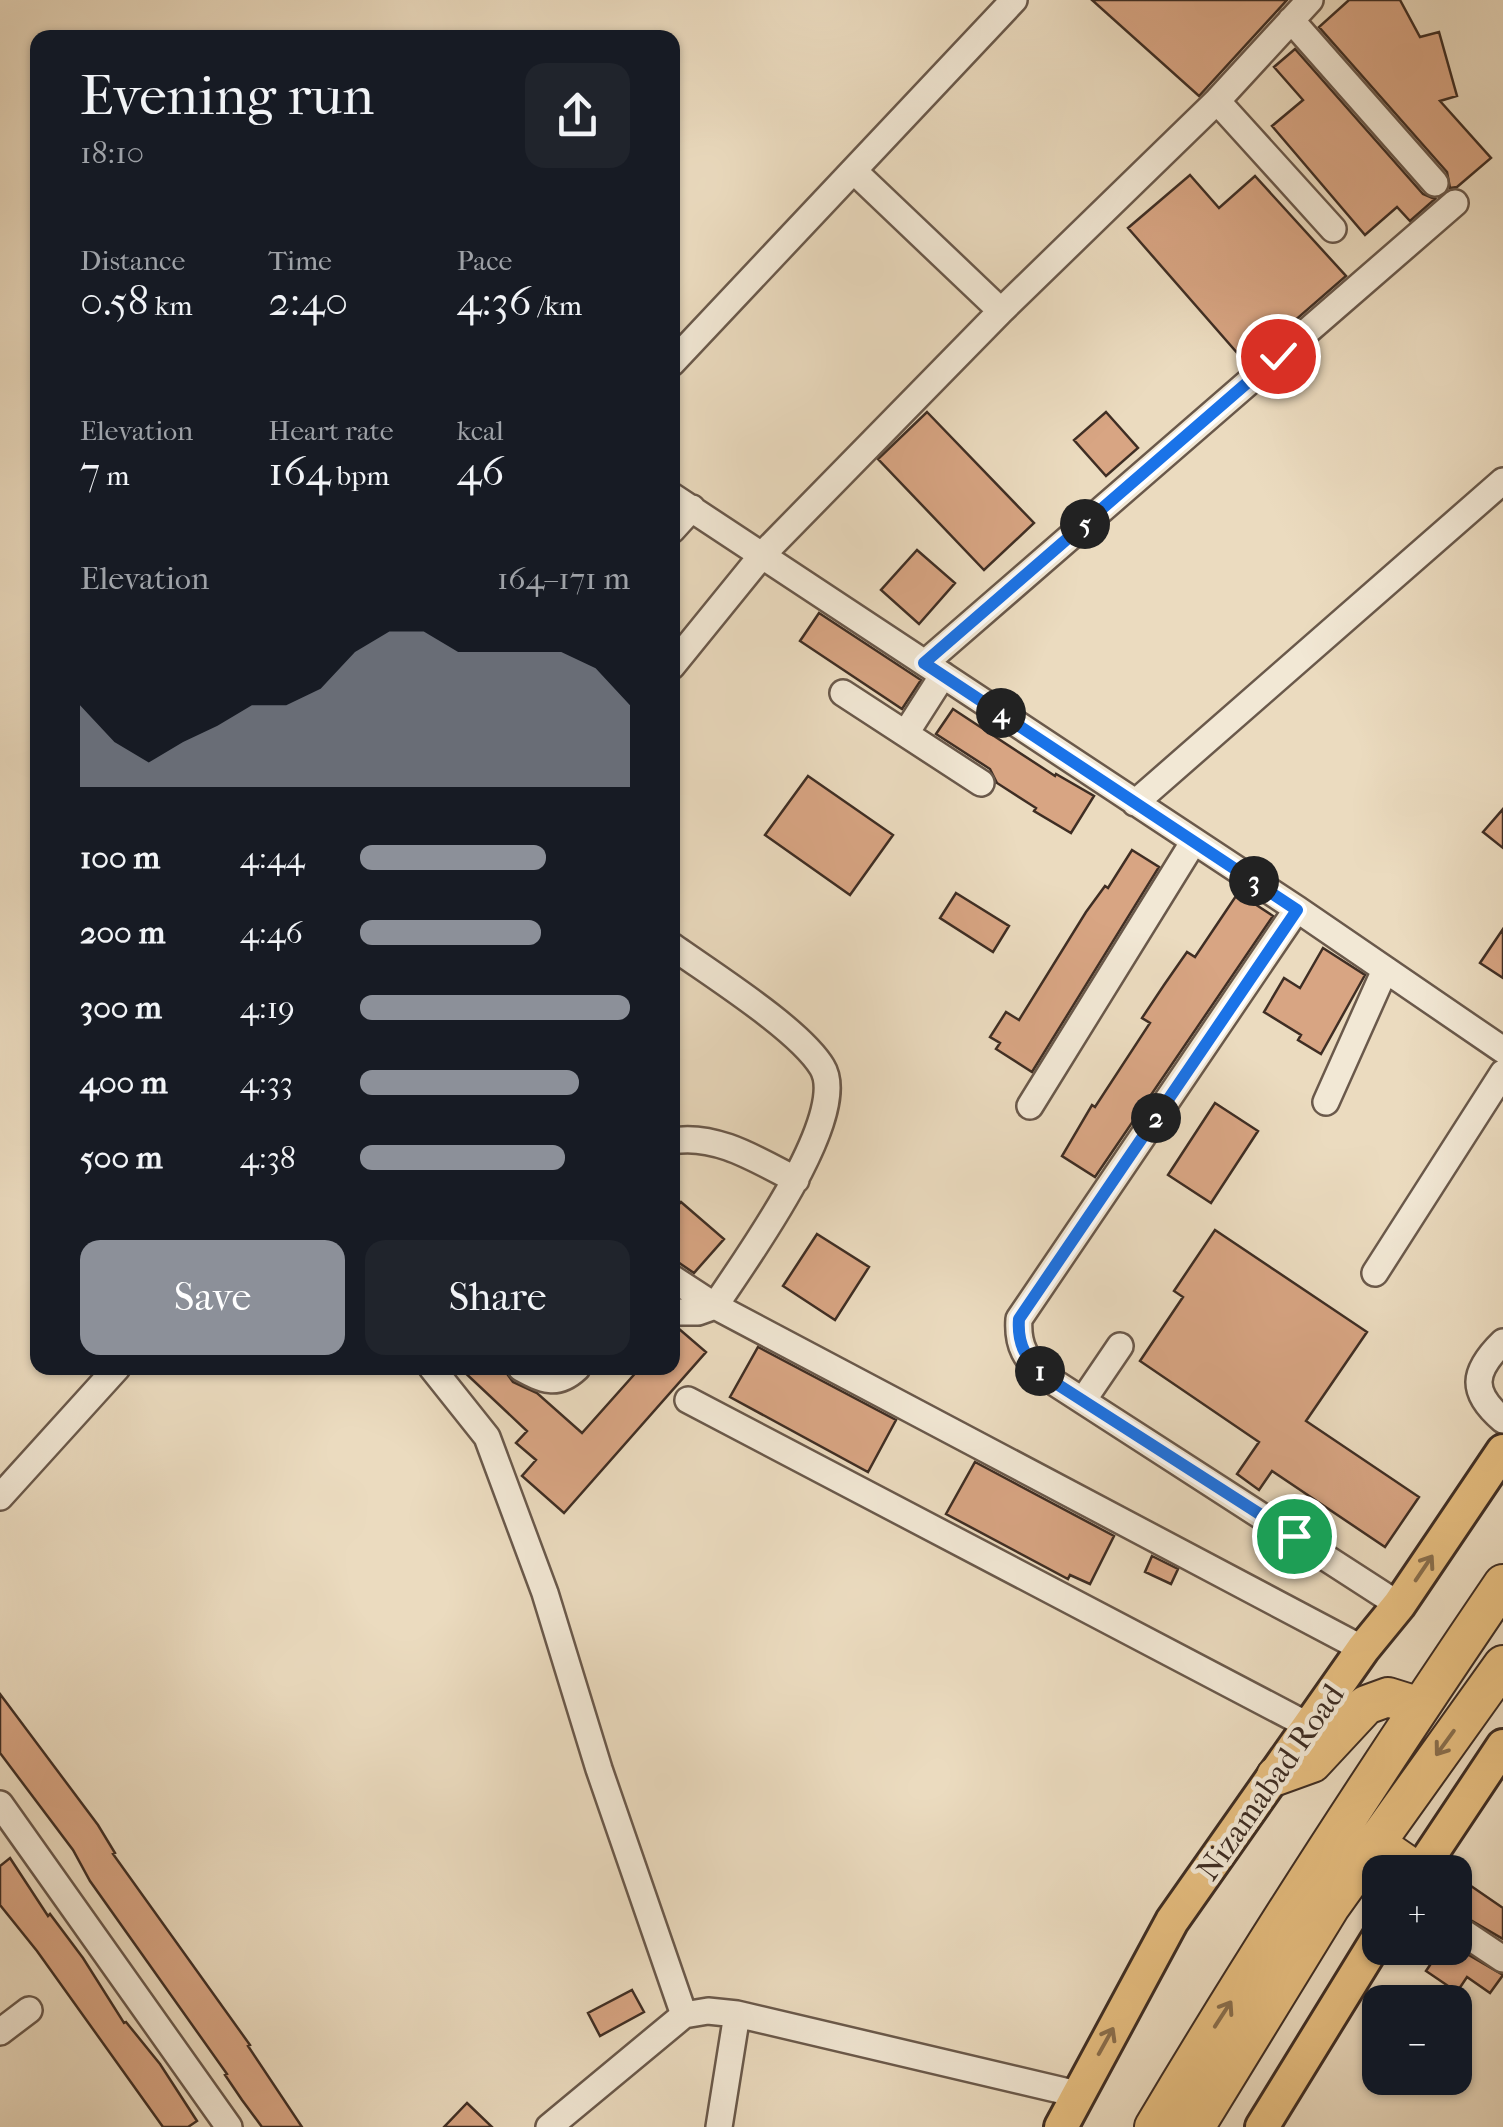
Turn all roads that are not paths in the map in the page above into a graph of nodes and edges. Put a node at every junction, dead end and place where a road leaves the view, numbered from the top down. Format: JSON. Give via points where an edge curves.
{"nodes":[{"id":1,"x":1014,"y":0,"type":"edge"},
{"id":2,"x":1310,"y":0,"type":"edge"},
{"id":3,"x":1290,"y":20,"type":"junction"},
{"id":4,"x":1218,"y":101,"type":"junction"},
{"id":5,"x":855,"y":172,"type":"junction"},
{"id":6,"x":1436,"y":183,"type":"dead end"},
{"id":7,"x":1456,"y":203,"type":"dead end"},
{"id":8,"x":1334,"y":228,"type":"dead end"},
{"id":9,"x":1001,"y":311,"type":"junction"},
{"id":10,"x":680,"y":355,"type":"edge"},
{"id":11,"x":1503,"y":480,"type":"edge"},
{"id":12,"x":682,"y":502,"type":"edge"},
{"id":13,"x":763,"y":554,"type":"junction"},
{"id":14,"x":680,"y":656,"type":"edge"},
{"id":15,"x":934,"y":669,"type":"junction"},
{"id":16,"x":844,"y":694,"type":"dead end"},
{"id":17,"x":906,"y":733,"type":"junction"},
{"id":18,"x":981,"y":783,"type":"dead end"},
{"id":19,"x":1135,"y":803,"type":"junction"},
{"id":20,"x":1194,"y":841,"type":"junction"},
{"id":21,"x":1297,"y":910,"type":"junction"},
{"id":22,"x":680,"y":952,"type":"edge"},
{"id":23,"x":1385,"y":970,"type":"junction"},
{"id":24,"x":1503,"y":1050,"type":"edge"},
{"id":25,"x":1503,"y":1072,"type":"edge"},
{"id":26,"x":1326,"y":1102,"type":"dead end"},
{"id":27,"x":1030,"y":1106,"type":"dead end"},
{"id":28,"x":680,"y":1140,"type":"edge"},
{"id":29,"x":796,"y":1180,"type":"junction"},
{"id":30,"x":1375,"y":1273,"type":"dead end"},
{"id":31,"x":680,"y":1283,"type":"edge"},
{"id":32,"x":715,"y":1306,"type":"junction"},
{"id":33,"x":680,"y":1312,"type":"edge"},
{"id":34,"x":1503,"y":1342,"type":"edge"},
{"id":35,"x":1120,"y":1346,"type":"dead end"},
{"id":36,"x":112,"y":1375,"type":"edge"},
{"id":37,"x":438,"y":1375,"type":"edge"},
{"id":38,"x":535,"y":1375,"type":"edge"},
{"id":39,"x":567,"y":1375,"type":"edge"},
{"id":40,"x":688,"y":1400,"type":"dead end"},
{"id":41,"x":1084,"y":1400,"type":"junction"},
{"id":42,"x":1503,"y":1420,"type":"edge"},
{"id":43,"x":1503,"y":1452,"type":"edge"},
{"id":44,"x":0,"y":1497,"type":"edge"},
{"id":45,"x":1503,"y":1584,"type":"edge"},
{"id":46,"x":1399,"y":1605,"type":"junction"},
{"id":47,"x":1363,"y":1649,"type":"junction"},
{"id":48,"x":1503,"y":1665,"type":"edge"},
{"id":49,"x":1420,"y":1707,"type":"junction"},
{"id":50,"x":1311,"y":1726,"type":"junction"},
{"id":51,"x":1503,"y":1746,"type":"edge"},
{"id":52,"x":1276,"y":1776,"type":"junction"},
{"id":53,"x":0,"y":1804,"type":"edge"},
{"id":54,"x":1374,"y":1844,"type":"junction"},
{"id":55,"x":1391,"y":1855,"type":"edge"},
{"id":56,"x":1429,"y":1855,"type":"edge"},
{"id":57,"x":1472,"y":1938,"type":"edge"},
{"id":58,"x":1503,"y":1958,"type":"edge"},
{"id":59,"x":1362,"y":1964,"type":"edge"},
{"id":60,"x":29,"y":2010,"type":"dead end"},
{"id":61,"x":684,"y":2014,"type":"junction"},
{"id":62,"x":738,"y":2014,"type":"junction"},
{"id":63,"x":0,"y":2032,"type":"edge"},
{"id":64,"x":1077,"y":2094,"type":"junction"},
{"id":65,"x":228,"y":2127,"type":"edge"},
{"id":66,"x":549,"y":2127,"type":"edge"},
{"id":67,"x":719,"y":2127,"type":"edge"},
{"id":68,"x":1061,"y":2127,"type":"edge"},
{"id":69,"x":1154,"y":2127,"type":"edge"},
{"id":70,"x":1195,"y":2127,"type":"edge"},
{"id":71,"x":1262,"y":2127,"type":"edge"}],
"edges":[{"from":1,"to":5,"type":"street"},
{"from":2,"to":3,"type":"street"},
{"from":3,"to":4,"type":"street"},
{"from":3,"to":6,"type":"street"},
{"from":4,"to":8,"type":"street"},
{"from":4,"to":9,"type":"street"},
{"from":5,"to":9,"type":"street"},
{"from":5,"to":10,"type":"street"},
{"from":7,"to":15,"type":"street"},
{"from":9,"to":13,"type":"street"},
{"from":11,"to":19,"type":"street"},
{"from":12,"to":13,"type":"street"},
{"from":13,"to":14,"type":"street"},
{"from":13,"to":15,"type":"street"},
{"from":15,"to":17,"type":"street"},
{"from":15,"to":19,"type":"street"},
{"from":16,"to":17,"type":"street"},
{"from":17,"to":18,"type":"street"},
{"from":19,"to":20,"type":"street"},
{"from":20,"to":21,"type":"street"},
{"from":20,"to":27,"type":"street"},
{"from":21,"to":23,"type":"street"},
{"from":21,"to":41,"type":"street","via":[[1019,1319],[1020,1346],[1029,1362]]},
{"from":22,"to":29,"type":"street","via":[[774,1020],[824,1070],[828,1093]]},
{"from":23,"to":24,"type":"street"},
{"from":23,"to":26,"type":"street"},
{"from":25,"to":30,"type":"street"},
{"from":28,"to":29,"type":"street","via":[[711,1142]]},
{"from":29,"to":32,"type":"street"},
{"from":31,"to":32,"type":"street"},
{"from":32,"to":33,"type":"street"},
{"from":32,"to":47,"type":"street"},
{"from":34,"to":42,"type":"street","via":[[1480,1372],[1478,1393]]},
{"from":35,"to":41,"type":"street"},
{"from":36,"to":44,"type":"street"},
{"from":37,"to":61,"type":"street","via":[[487,1437]]},
{"from":38,"to":39,"type":"street","via":[[549,1382]]},
{"from":40,"to":50,"type":"street"},
{"from":41,"to":46,"type":"street"},
{"from":46,"to":43,"type":"main road","name":"Nizamabad Road","one_way":true},
{"from":45,"to":49,"type":"highway"},
{"from":46,"to":47,"type":"main road","name":"Nizamabad Road"},
{"from":47,"to":50,"type":"main road","name":"Nizamabad Road"},
{"from":48,"to":54,"type":"highway","one_way":true},
{"from":49,"to":52,"type":"highway","via":[[1388,1696],[1366,1705],[1312,1762]]},
{"from":69,"to":49,"type":"highway","one_way":true},
{"from":50,"to":52,"type":"main road","name":"Nizamabad Road"},
{"from":51,"to":56,"type":"main road"},
{"from":64,"to":52,"type":"main road","name":"Nizamabad Road","one_way":true,"via":[[1172,1921]]},
{"from":53,"to":65,"type":"street"},
{"from":54,"to":55,"type":"highway"},
{"from":54,"to":70,"type":"highway"},
{"from":57,"to":58,"type":"street"},
{"from":59,"to":71,"type":"main road"},
{"from":60,"to":63,"type":"street"},
{"from":61,"to":62,"type":"street"},
{"from":61,"to":66,"type":"street"},
{"from":62,"to":64,"type":"street"},
{"from":62,"to":67,"type":"street"},
{"from":64,"to":68,"type":"main road","name":"Nizamabad Road"}]}
